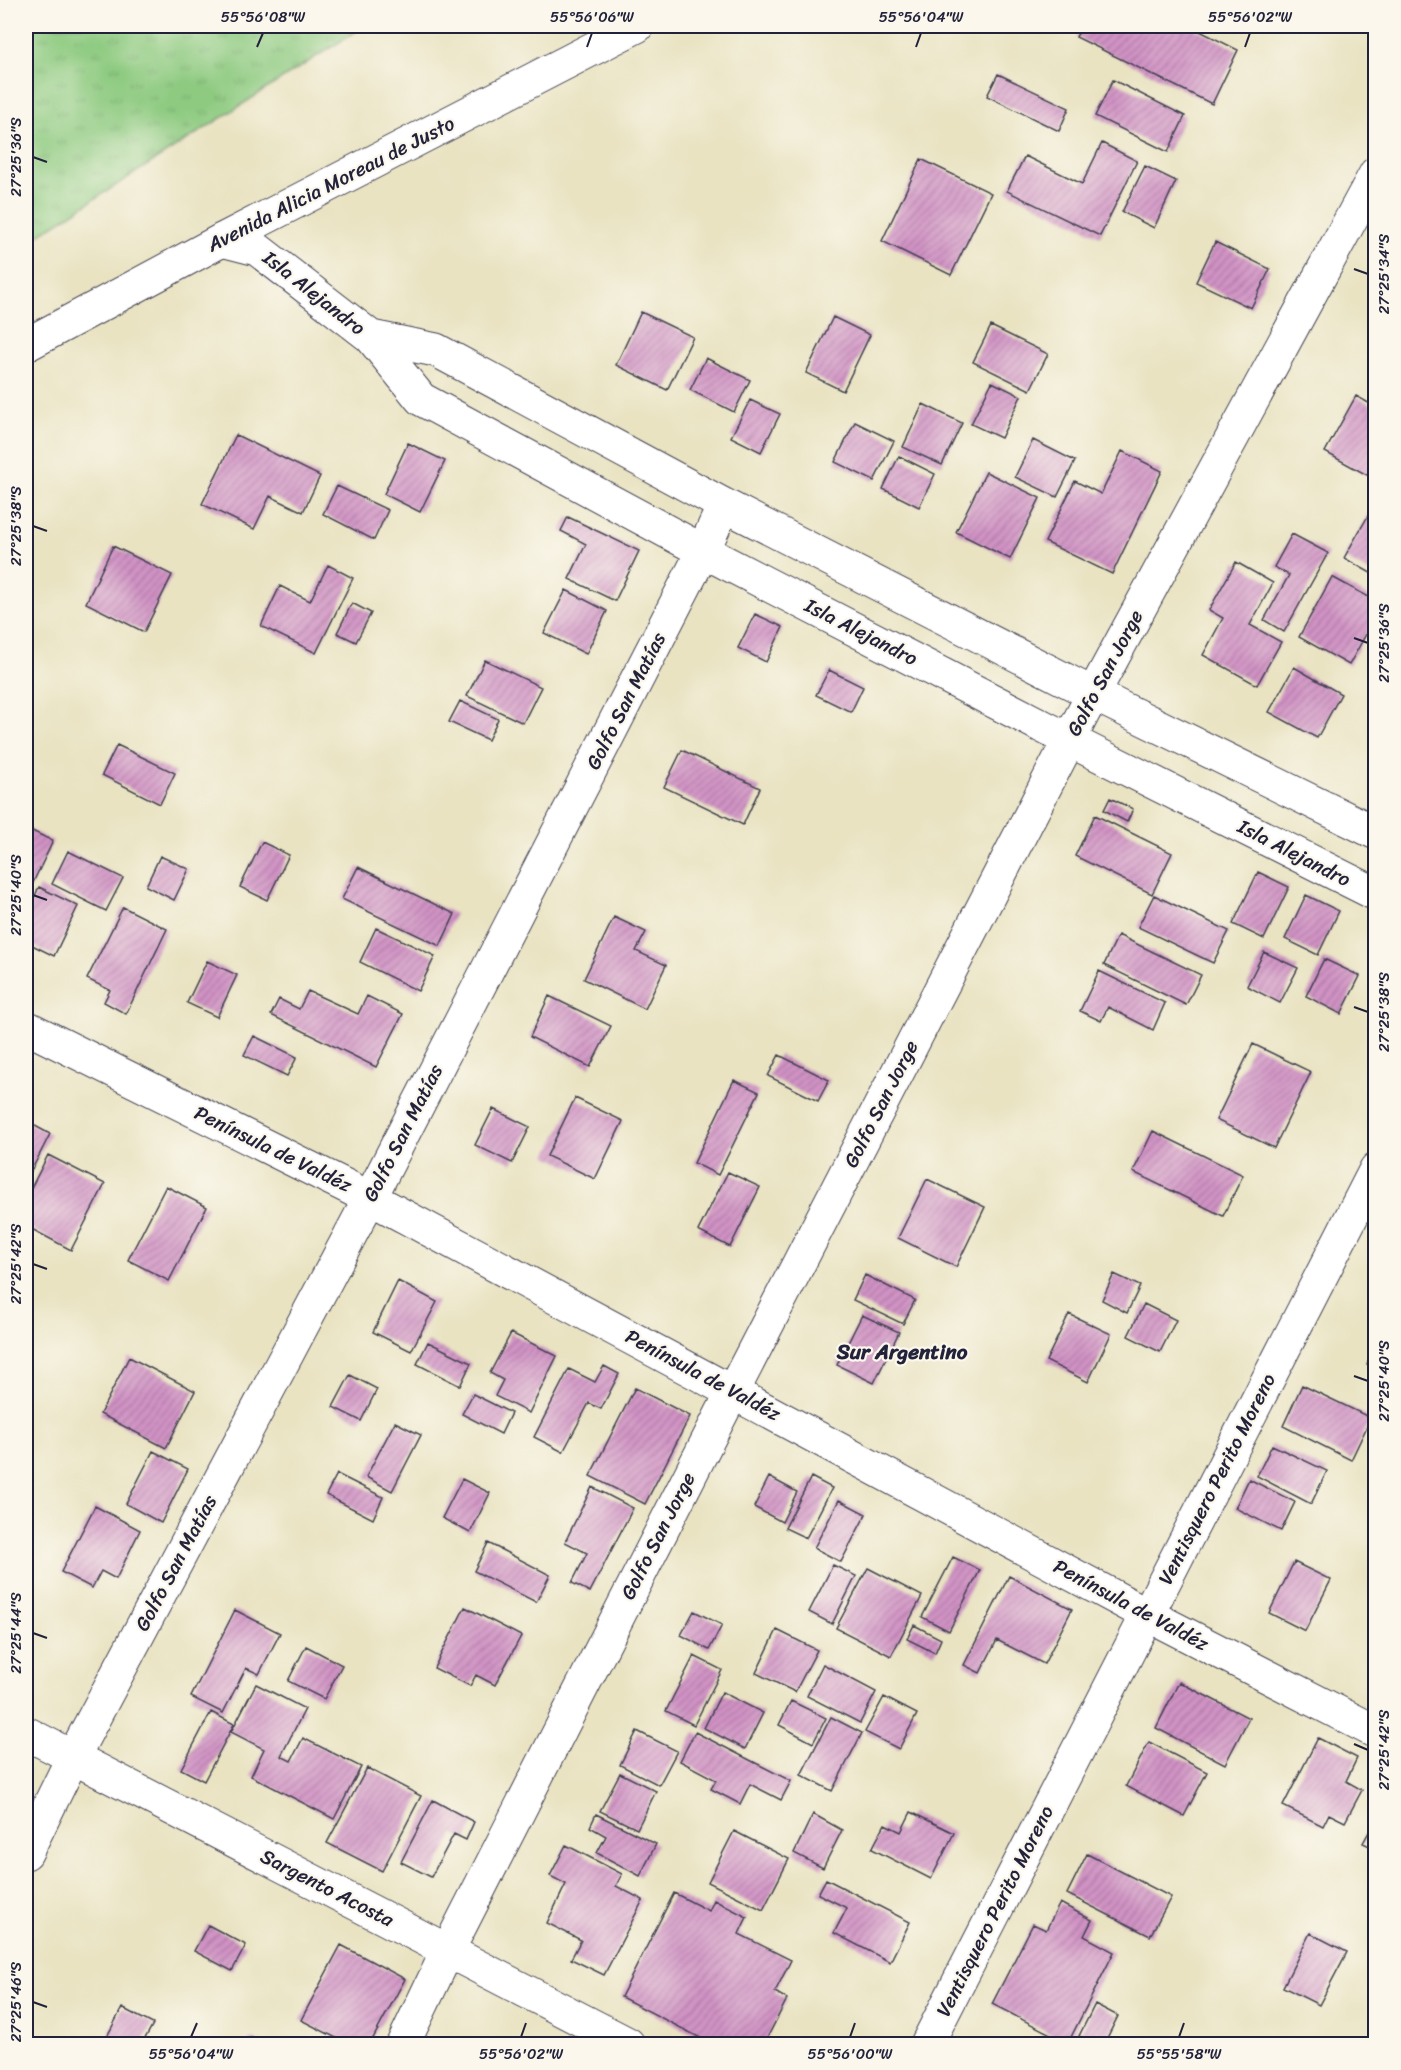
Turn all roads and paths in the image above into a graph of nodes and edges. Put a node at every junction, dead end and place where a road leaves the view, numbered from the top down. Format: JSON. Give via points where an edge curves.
{"nodes":[{"id":1,"x":637,"y":26,"type":"edge"},
{"id":2,"x":1376,"y":173,"type":"edge"},
{"id":3,"x":222,"y":240,"type":"junction"},
{"id":4,"x":371,"y":337,"type":"junction"},
{"id":5,"x":26,"y":345,"type":"edge"},
{"id":6,"x":724,"y":505,"type":"junction"},
{"id":7,"x":703,"y":550,"type":"junction"},
{"id":8,"x":1093,"y":694,"type":"junction"},
{"id":9,"x":1069,"y":740,"type":"junction"},
{"id":10,"x":1376,"y":833,"type":"edge"},
{"id":11,"x":1376,"y":894,"type":"edge"},
{"id":12,"x":26,"y":1027,"type":"edge"},
{"id":13,"x":1376,"y":1169,"type":"edge"},
{"id":14,"x":370,"y":1197,"type":"junction"},
{"id":15,"x":733,"y":1391,"type":"junction"},
{"id":16,"x":1148,"y":1615,"type":"junction"},
{"id":17,"x":1376,"y":1732,"type":"edge"},
{"id":18,"x":26,"y":1733,"type":"edge"},
{"id":19,"x":73,"y":1758,"type":"junction"},
{"id":20,"x":26,"y":1853,"type":"edge"},
{"id":21,"x":448,"y":1950,"type":"junction"},
{"id":22,"x":403,"y":2044,"type":"edge"},
{"id":23,"x":628,"y":2044,"type":"edge"},
{"id":24,"x":927,"y":2044,"type":"edge"}],
"edges":[{"from":1,"to":3,"type":"street","name":"Avenida Alicia Moreau de Justo"},
{"from":2,"to":8,"type":"street","name":"Golfo San Jorge"},
{"from":3,"to":4,"type":"street","name":"Isla Alejandro","via":[[257,249]]},
{"from":3,"to":5,"type":"street","name":"Avenida Alicia Moreau de Justo"},
{"from":4,"to":6,"type":"street","name":"Isla Alejandro","via":[[436,350]]},
{"from":4,"to":7,"type":"street","name":"Isla Alejandro","via":[[421,399]]},
{"from":6,"to":7,"type":"street","name":"Golfo San Matías"},
{"from":6,"to":8,"type":"street","name":"Isla Alejandro"},
{"from":7,"to":9,"type":"street","name":"Isla Alejandro"},
{"from":7,"to":14,"type":"street","name":"Golfo San Matías"},
{"from":8,"to":9,"type":"street","name":"Golfo San Jorge"},
{"from":8,"to":10,"type":"street","name":"Isla Alejandro"},
{"from":9,"to":11,"type":"street","name":"Isla Alejandro"},
{"from":9,"to":15,"type":"street","name":"Golfo San Jorge"},
{"from":12,"to":14,"type":"street","name":"Península de Valdéz"},
{"from":13,"to":16,"type":"street","name":"Ventisquero Perito Moreno"},
{"from":14,"to":15,"type":"street","name":"Península de Valdéz"},
{"from":14,"to":19,"type":"street","name":"Golfo San Matías"},
{"from":15,"to":16,"type":"street","name":"Península de Valdéz"},
{"from":15,"to":21,"type":"street","name":"Golfo San Jorge"},
{"from":16,"to":17,"type":"street","name":"Península de Valdéz"},
{"from":16,"to":24,"type":"street","name":"Ventisquero Perito Moreno"},
{"from":18,"to":19,"type":"street","name":"Sargento Acosta"},
{"from":19,"to":20,"type":"street","name":"Golfo San Matías"},
{"from":19,"to":21,"type":"street","name":"Sargento Acosta"},
{"from":21,"to":22,"type":"street","name":"Golfo San Jorge"},
{"from":21,"to":23,"type":"street","name":"Sargento Acosta"}]}
